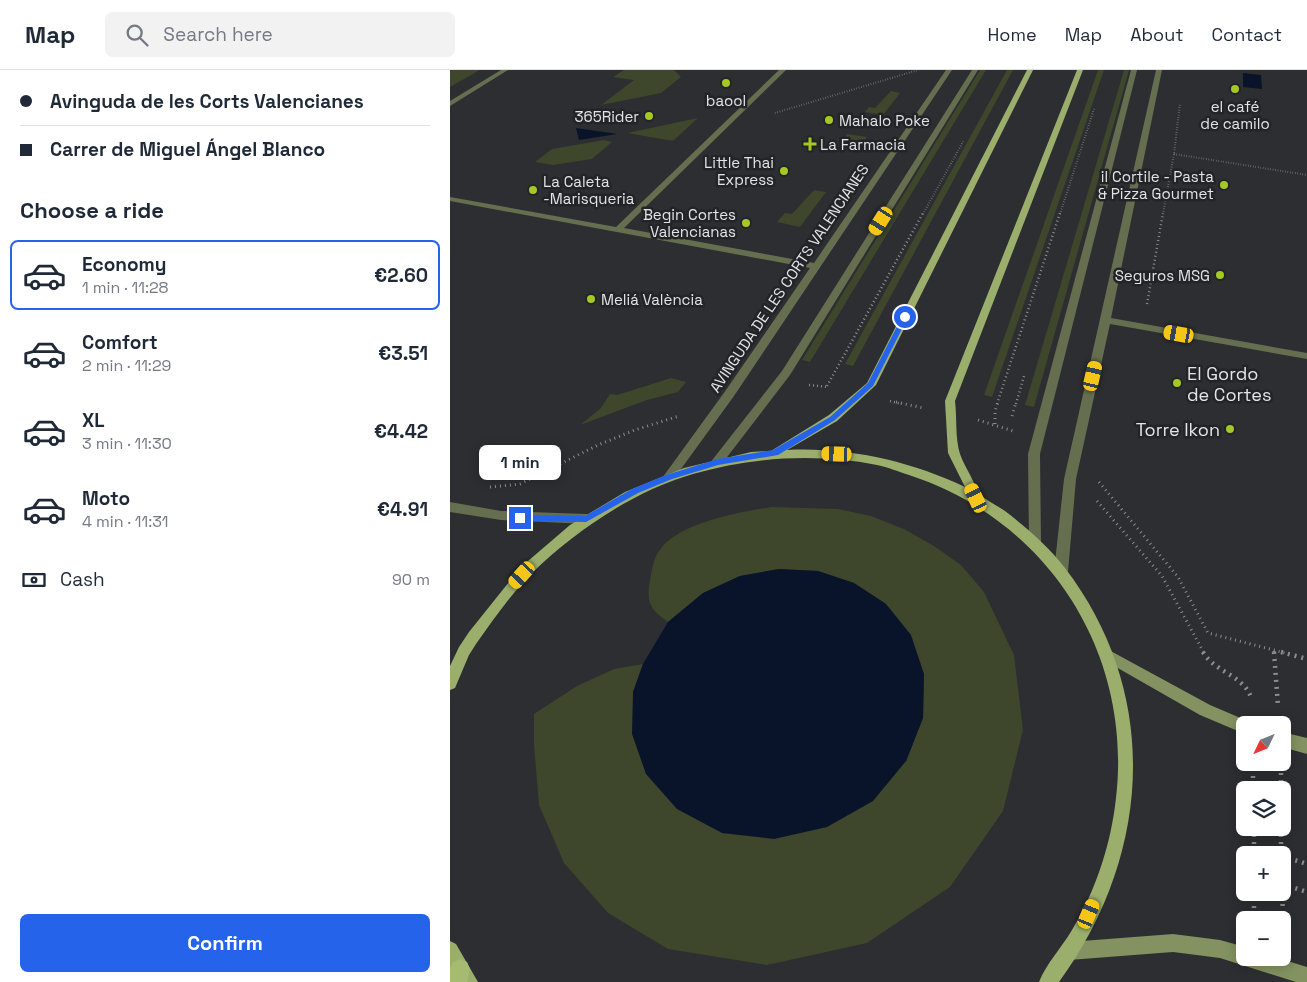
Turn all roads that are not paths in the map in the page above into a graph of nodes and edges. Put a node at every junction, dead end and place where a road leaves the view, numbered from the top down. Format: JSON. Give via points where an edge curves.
{"nodes":[{"id":1,"x":505,"y":70,"type":"edge"},
{"id":2,"x":783,"y":70,"type":"edge"},
{"id":3,"x":949,"y":70,"type":"edge"},
{"id":4,"x":975,"y":70,"type":"edge"},
{"id":5,"x":1030,"y":70,"type":"edge"},
{"id":6,"x":1080,"y":70,"type":"edge"},
{"id":7,"x":1134,"y":70,"type":"edge"},
{"id":8,"x":1159,"y":70,"type":"edge"},
{"id":9,"x":450,"y":104,"type":"edge"},
{"id":10,"x":450,"y":199,"type":"edge"},
{"id":11,"x":618,"y":230,"type":"junction"},
{"id":12,"x":816,"y":266,"type":"junction"},
{"id":13,"x":1106,"y":320,"type":"junction"},
{"id":14,"x":1307,"y":356,"type":"edge"},
{"id":15,"x":775,"y":453,"type":"junction"},
{"id":16,"x":718,"y":462,"type":"junction"},
{"id":17,"x":669,"y":476,"type":"junction"},
{"id":18,"x":976,"y":498,"type":"junction"},
{"id":19,"x":450,"y":507,"type":"edge"},
{"id":20,"x":586,"y":519,"type":"junction"},
{"id":21,"x":1035,"y":543,"type":"junction"},
{"id":22,"x":1061,"y":572,"type":"junction"},
{"id":23,"x":1107,"y":655,"type":"junction"},
{"id":24,"x":450,"y":684,"type":"edge"},
{"id":25,"x":1236,"y":723,"type":"edge"},
{"id":26,"x":1291,"y":742,"type":"edge"},
{"id":27,"x":1307,"y":746,"type":"edge"},
{"id":28,"x":450,"y":950,"type":"edge"},
{"id":29,"x":1069,"y":951,"type":"junction"},
{"id":30,"x":1236,"y":953,"type":"edge"},
{"id":31,"x":1275,"y":966,"type":"edge"},
{"id":32,"x":1307,"y":976,"type":"edge"},
{"id":33,"x":462,"y":978,"type":"edge"},
{"id":34,"x":1048,"y":982,"type":"edge"}],
"edges":[{"from":1,"to":9,"type":"street"},
{"from":2,"to":11,"type":"street"},
{"from":3,"to":12,"type":"street","name":"AVINGUDA DE LES CORTS VALENCIANES"},
{"from":4,"to":16,"type":"street","via":[[786,373]]},
{"from":5,"to":15,"type":"main road","via":[[871,385],[833,418]]},
{"from":6,"to":18,"type":"main road","via":[[950,401],[954,453]]},
{"from":7,"to":21,"type":"street","via":[[1034,454]]},
{"from":8,"to":13,"type":"street"},
{"from":10,"to":11,"type":"street"},
{"from":11,"to":12,"type":"street"},
{"from":12,"to":17,"type":"street","name":"AVINGUDA DE LES CORTS VALENCIANES"},
{"from":13,"to":14,"type":"street"},
{"from":13,"to":22,"type":"street","via":[[1070,479]]},
{"from":15,"to":16,"type":"main road"},
{"from":15,"to":18,"type":"main road","via":[[837,454],[878,460],[918,471]]},
{"from":16,"to":17,"type":"main road"},
{"from":17,"to":20,"type":"main road"},
{"from":18,"to":21,"type":"main road"},
{"from":19,"to":20,"type":"street","via":[[520,518]]},
{"from":20,"to":24,"type":"main road","via":[[533,562],[499,600],[465,650]]},
{"from":21,"to":22,"type":"main road"},
{"from":22,"to":23,"type":"main road","via":[[1093,620]]},
{"from":23,"to":25,"type":"main road","via":[[1205,710]]},
{"from":23,"to":29,"type":"main road","via":[[1115,677],[1126,734],[1125,798],[1111,864],[1082,931]]},
{"from":26,"to":27,"type":"main road"},
{"from":28,"to":33,"type":"main road"},
{"from":29,"to":30,"type":"main road","via":[[1173,943]]},
{"from":29,"to":34,"type":"main road"},
{"from":31,"to":32,"type":"main road"}]}
